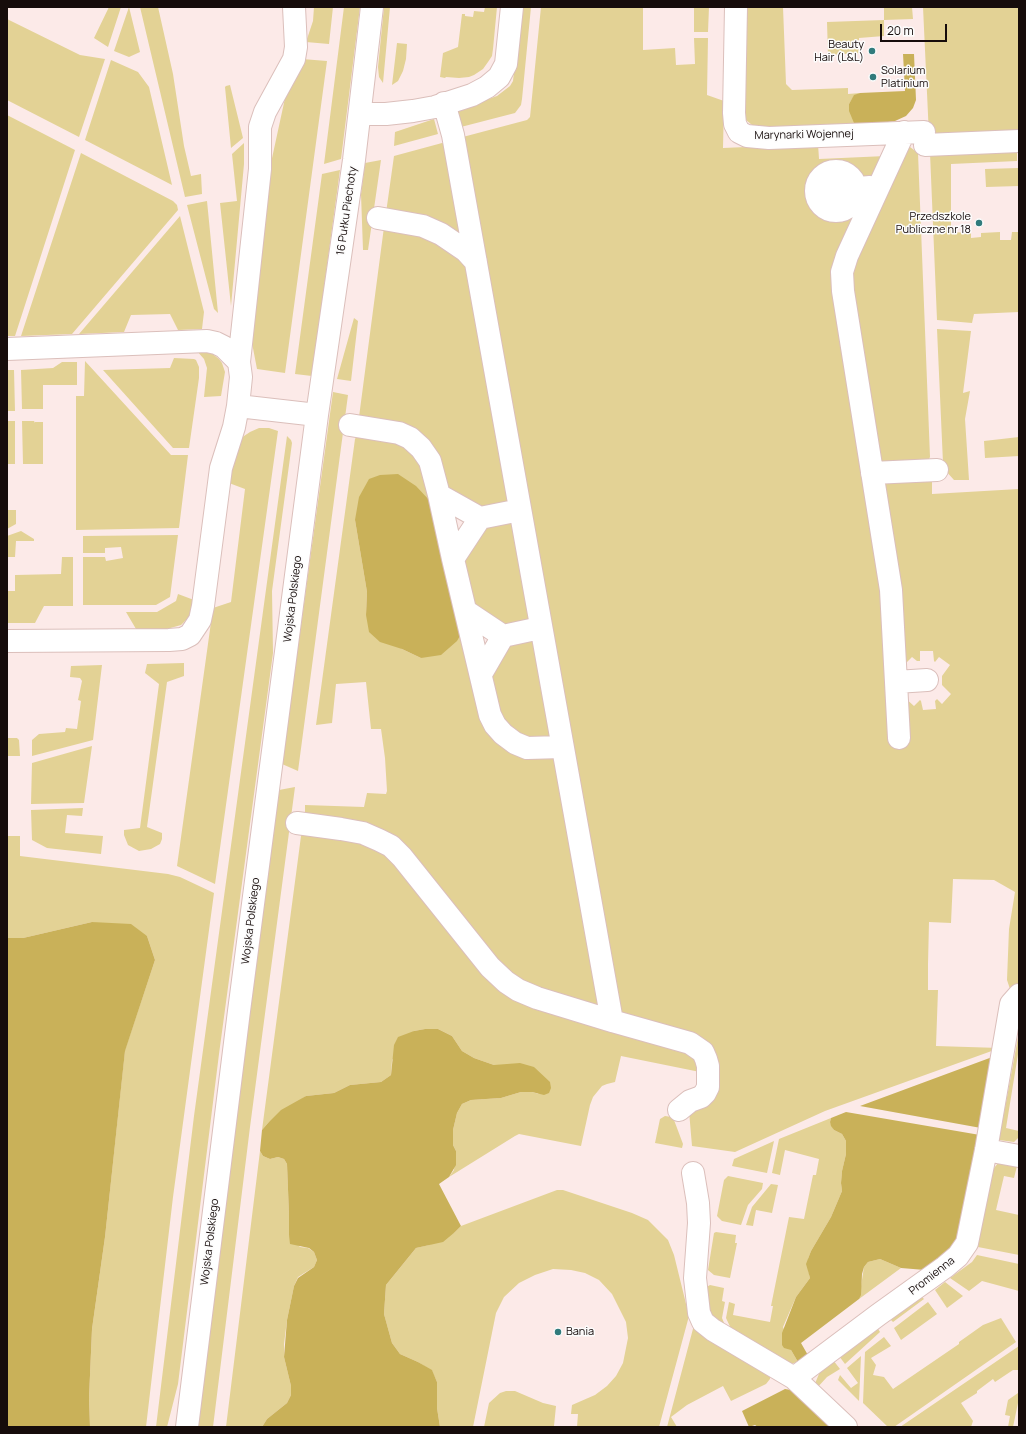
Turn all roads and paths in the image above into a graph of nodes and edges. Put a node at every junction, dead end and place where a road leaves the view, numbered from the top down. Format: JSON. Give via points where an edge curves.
{"nodes":[{"id":1,"x":294,"y":7,"type":"edge"},
{"id":2,"x":372,"y":7,"type":"edge"},
{"id":3,"x":512,"y":7,"type":"edge"},
{"id":4,"x":736,"y":7,"type":"edge"},
{"id":5,"x":444,"y":103,"type":"junction"},
{"id":6,"x":360,"y":114,"type":"junction"},
{"id":7,"x":918,"y":137,"type":"junction"},
{"id":8,"x":1019,"y":141,"type":"edge"},
{"id":9,"x":879,"y":185,"type":"junction"},
{"id":10,"x":835,"y":191,"type":"dead end"},
{"id":11,"x":378,"y":218,"type":"dead end"},
{"id":12,"x":476,"y":262,"type":"junction"},
{"id":13,"x":7,"y":349,"type":"edge"},
{"id":14,"x":239,"y":362,"type":"junction"},
{"id":15,"x":238,"y":406,"type":"junction"},
{"id":16,"x":317,"y":415,"type":"junction"},
{"id":17,"x":350,"y":425,"type":"dead end"},
{"id":18,"x":937,"y":470,"type":"dead end"},
{"id":19,"x":872,"y":473,"type":"junction"},
{"id":20,"x":439,"y":495,"type":"junction"},
{"id":21,"x":520,"y":510,"type":"junction"},
{"id":22,"x":480,"y":518,"type":"junction"},
{"id":23,"x":453,"y":559,"type":"junction"},
{"id":24,"x":467,"y":612,"type":"junction"},
{"id":25,"x":540,"y":628,"type":"junction"},
{"id":26,"x":503,"y":636,"type":"junction"},
{"id":27,"x":7,"y":641,"type":"edge"},
{"id":28,"x":481,"y":674,"type":"junction"},
{"id":29,"x":927,"y":680,"type":"dead end"},
{"id":30,"x":896,"y":682,"type":"junction"},
{"id":31,"x":899,"y":738,"type":"dead end"},
{"id":32,"x":562,"y":746,"type":"junction"},
{"id":33,"x":297,"y":823,"type":"dead end"},
{"id":34,"x":1015,"y":999,"type":"edge"},
{"id":35,"x":612,"y":1021,"type":"junction"},
{"id":36,"x":679,"y":1110,"type":"dead end"},
{"id":37,"x":986,"y":1150,"type":"junction"},
{"id":38,"x":1019,"y":1156,"type":"edge"},
{"id":39,"x":693,"y":1174,"type":"dead end"},
{"id":40,"x":794,"y":1378,"type":"junction"},
{"id":41,"x":187,"y":1427,"type":"edge"},
{"id":42,"x":846,"y":1427,"type":"edge"}],
"edges":[{"from":1,"to":14,"type":"street","via":[[294,59],[265,112],[260,127],[260,169]]},
{"from":2,"to":6,"type":"street","name":"16 Pułku Piechoty"},
{"from":3,"to":5,"type":"street","via":[[506,64],[500,76],[477,92]]},
{"from":4,"to":7,"type":"street","name":"Marynarki Wojennej","via":[[734,113],[739,132],[747,136],[769,138]]},
{"from":5,"to":6,"type":"street","via":[[420,110]]},
{"from":5,"to":12,"type":"street","via":[[453,135]]},
{"from":6,"to":16,"type":"street","name":"16 Pułku Piechoty"},
{"from":7,"to":8,"type":"street"},
{"from":7,"to":9,"type":"street"},
{"from":9,"to":10,"type":"street"},
{"from":9,"to":19,"type":"street","via":[[842,272],[842,291]]},
{"from":11,"to":12,"type":"street","via":[[423,226],[441,234],[466,251]]},
{"from":12,"to":21,"type":"street"},
{"from":13,"to":14,"type":"street","via":[[207,342],[224,347]]},
{"from":14,"to":15,"type":"street","via":[[241,377]]},
{"from":15,"to":16,"type":"street"},
{"from":15,"to":27,"type":"street","via":[[221,468],[203,606],[200,620],[190,635],[182,639],[169,640]]},
{"from":16,"to":41,"type":"street","name":"Wojska Polskiego"},
{"from":17,"to":20,"type":"street","via":[[399,432],[410,438],[422,448],[430,461]]},
{"from":18,"to":19,"type":"street"},
{"from":19,"to":30,"type":"street","via":[[891,590]]},
{"from":20,"to":22,"type":"street"},
{"from":20,"to":23,"type":"street"},
{"from":21,"to":22,"type":"street"},
{"from":21,"to":25,"type":"street"},
{"from":22,"to":23,"type":"street"},
{"from":23,"to":24,"type":"street"},
{"from":24,"to":26,"type":"street"},
{"from":24,"to":28,"type":"street"},
{"from":25,"to":26,"type":"street"},
{"from":25,"to":32,"type":"street"},
{"from":26,"to":28,"type":"street"},
{"from":28,"to":32,"type":"street","via":[[490,715],[503,734],[527,748]]},
{"from":29,"to":30,"type":"street"},
{"from":30,"to":31,"type":"street"},
{"from":32,"to":35,"type":"street"},
{"from":33,"to":35,"type":"street","via":[[363,834],[391,846],[402,856],[490,967],[506,982],[537,998]]},
{"from":34,"to":37,"type":"street","name":"Promienna"},
{"from":35,"to":36,"type":"street","via":[[690,1043],[702,1052],[708,1066],[708,1086],[701,1097],[690,1101]]},
{"from":37,"to":38,"type":"street"},
{"from":37,"to":40,"type":"street","name":"Promienna","via":[[967,1243],[958,1256]]},
{"from":39,"to":40,"type":"street","via":[[699,1222],[695,1278],[699,1313],[713,1330]]},
{"from":40,"to":42,"type":"street"}]}
